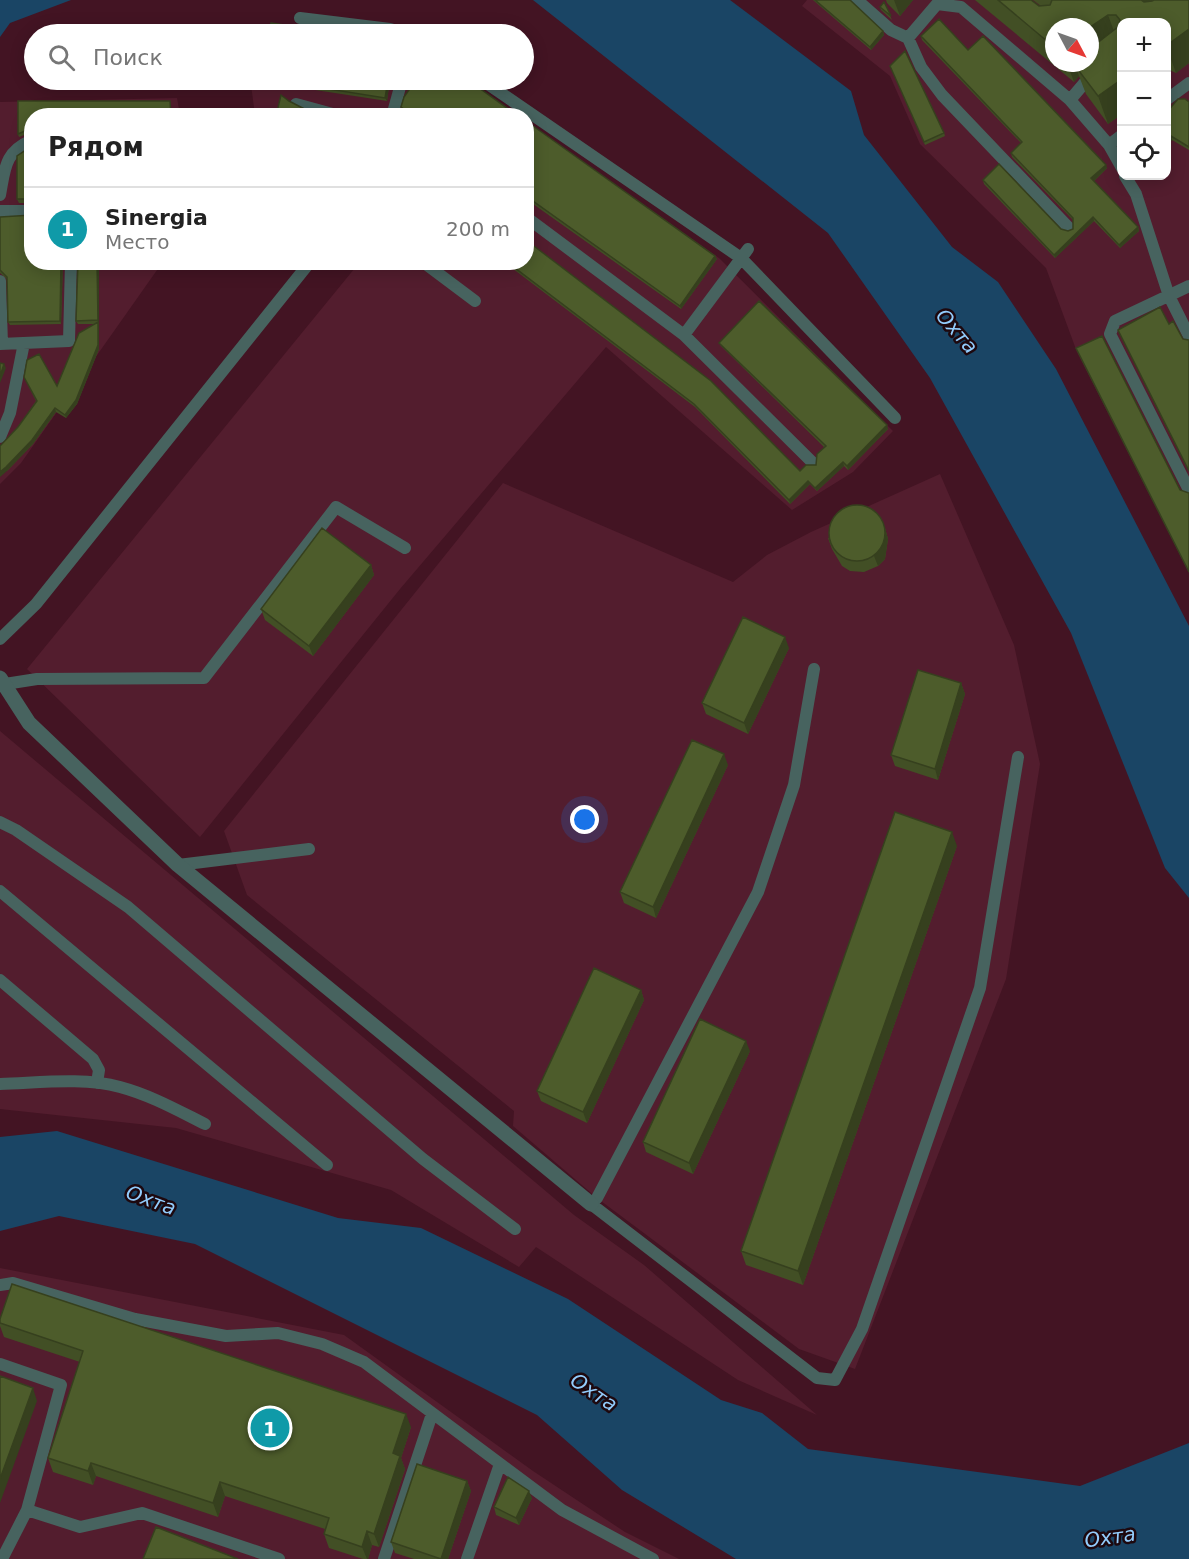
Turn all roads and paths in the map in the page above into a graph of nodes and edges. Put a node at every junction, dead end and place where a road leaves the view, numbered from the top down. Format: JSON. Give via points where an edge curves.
{"nodes":[{"id":1,"x":857,"y":0,"type":"edge"},
{"id":2,"x":300,"y":18,"type":"dead end"},
{"id":3,"x":349,"y":24,"type":"edge"},
{"id":4,"x":908,"y":38,"type":"junction"},
{"id":5,"x":1094,"y":72,"type":"edge"},
{"id":6,"x":1188,"y":85,"type":"edge"},
{"id":7,"x":399,"y":90,"type":"edge"},
{"id":8,"x":497,"y":90,"type":"edge"},
{"id":9,"x":1171,"y":97,"type":"edge"},
{"id":10,"x":1070,"y":100,"type":"junction"},
{"id":11,"x":296,"y":104,"type":"edge"},
{"id":12,"x":311,"y":108,"type":"edge"},
{"id":13,"x":394,"y":108,"type":"edge"},
{"id":14,"x":524,"y":108,"type":"edge"},
{"id":15,"x":534,"y":114,"type":"edge"},
{"id":16,"x":1117,"y":139,"type":"edge"},
{"id":17,"x":24,"y":143,"type":"edge"},
{"id":18,"x":1109,"y":145,"type":"junction"},
{"id":19,"x":1117,"y":159,"type":"edge"},
{"id":20,"x":1127,"y":180,"type":"edge"},
{"id":21,"x":0,"y":195,"type":"edge"},
{"id":22,"x":0,"y":211,"type":"edge"},
{"id":23,"x":24,"y":211,"type":"edge"},
{"id":24,"x":534,"y":224,"type":"edge"},
{"id":25,"x":1068,"y":227,"type":"dead end"},
{"id":26,"x":745,"y":254,"type":"junction"},
{"id":27,"x":71,"y":270,"type":"edge"},
{"id":28,"x":304,"y":270,"type":"edge"},
{"id":29,"x":434,"y":270,"type":"edge"},
{"id":30,"x":0,"y":281,"type":"edge"},
{"id":31,"x":1189,"y":286,"type":"edge"},
{"id":32,"x":1169,"y":296,"type":"junction"},
{"id":33,"x":475,"y":301,"type":"dead end"},
{"id":34,"x":684,"y":335,"type":"junction"},
{"id":35,"x":1189,"y":336,"type":"edge"},
{"id":36,"x":24,"y":343,"type":"junction"},
{"id":37,"x":1,"y":344,"type":"edge"},
{"id":38,"x":895,"y":418,"type":"dead end"},
{"id":39,"x":0,"y":437,"type":"edge"},
{"id":40,"x":812,"y":462,"type":"edge"},
{"id":41,"x":1189,"y":490,"type":"edge"},
{"id":42,"x":405,"y":548,"type":"dead end"},
{"id":43,"x":0,"y":639,"type":"edge"},
{"id":44,"x":814,"y":669,"type":"dead end"},
{"id":45,"x":2,"y":681,"type":"edge"},
{"id":46,"x":1018,"y":757,"type":"dead end"},
{"id":47,"x":0,"y":822,"type":"edge"},
{"id":48,"x":309,"y":849,"type":"dead end"},
{"id":49,"x":178,"y":865,"type":"junction"},
{"id":50,"x":0,"y":891,"type":"edge"},
{"id":51,"x":0,"y":980,"type":"edge"},
{"id":52,"x":97,"y":1083,"type":"junction"},
{"id":53,"x":0,"y":1084,"type":"edge"},
{"id":54,"x":205,"y":1124,"type":"dead end"},
{"id":55,"x":327,"y":1166,"type":"dead end"},
{"id":56,"x":591,"y":1204,"type":"junction"},
{"id":57,"x":515,"y":1229,"type":"dead end"},
{"id":58,"x":0,"y":1285,"type":"edge"},
{"id":59,"x":0,"y":1364,"type":"edge"},
{"id":60,"x":432,"y":1414,"type":"junction"},
{"id":61,"x":500,"y":1464,"type":"junction"},
{"id":62,"x":27,"y":1510,"type":"junction"},
{"id":63,"x":2,"y":1559,"type":"edge"},
{"id":64,"x":279,"y":1559,"type":"edge"},
{"id":65,"x":384,"y":1559,"type":"edge"},
{"id":66,"x":467,"y":1559,"type":"edge"},
{"id":67,"x":653,"y":1559,"type":"edge"}],
"edges":[{"from":1,"to":4,"type":"lane","via":[[891,30]]},
{"from":2,"to":3,"type":"lane"},
{"from":4,"to":10,"type":"lane","via":[[937,4],[961,7]]},
{"from":4,"to":25,"type":"lane","via":[[921,67],[942,95]]},
{"from":5,"to":10,"type":"lane"},
{"from":6,"to":9,"type":"lane"},
{"from":7,"to":13,"type":"lane"},
{"from":8,"to":14,"type":"lane"},
{"from":10,"to":18,"type":"lane"},
{"from":11,"to":12,"type":"lane"},
{"from":15,"to":26,"type":"lane"},
{"from":16,"to":18,"type":"lane"},
{"from":17,"to":21,"type":"lane","via":[[17,146],[5,164]]},
{"from":18,"to":19,"type":"lane"},
{"from":20,"to":32,"type":"lane","via":[[1146,224]]},
{"from":22,"to":23,"type":"lane"},
{"from":24,"to":34,"type":"lane"},
{"from":26,"to":34,"type":"lane"},
{"from":26,"to":38,"type":"lane"},
{"from":27,"to":36,"type":"lane","via":[[69,341]]},
{"from":28,"to":43,"type":"lane","via":[[36,604]]},
{"from":29,"to":33,"type":"lane"},
{"from":30,"to":37,"type":"lane"},
{"from":31,"to":32,"type":"lane"},
{"from":32,"to":35,"type":"lane"},
{"from":32,"to":41,"type":"lane","via":[[1115,321],[1110,334]]},
{"from":34,"to":40,"type":"lane"},
{"from":36,"to":37,"type":"lane"},
{"from":36,"to":39,"type":"lane"},
{"from":42,"to":45,"type":"lane","via":[[336,507],[204,678]]},
{"from":44,"to":56,"type":"lane","via":[[794,785],[758,892]]},
{"from":45,"to":49,"type":"street","via":[[29,723]]},
{"from":46,"to":56,"type":"lane","via":[[980,988],[862,1329],[835,1380],[817,1378]]},
{"from":47,"to":57,"type":"lane","via":[[128,907],[423,1159]]},
{"from":48,"to":49,"type":"lane"},
{"from":49,"to":56,"type":"street"},
{"from":50,"to":55,"type":"lane"},
{"from":51,"to":52,"type":"lane","via":[[93,1059],[99,1070]]},
{"from":52,"to":53,"type":"lane"},
{"from":52,"to":54,"type":"lane","via":[[120,1086],[159,1100]]},
{"from":58,"to":60,"type":"lane","via":[[13,1283],[135,1319],[226,1336],[278,1333],[322,1344],[364,1362]]},
{"from":59,"to":62,"type":"lane","via":[[61,1385]]},
{"from":60,"to":61,"type":"lane"},
{"from":60,"to":65,"type":"lane"},
{"from":61,"to":66,"type":"lane"},
{"from":61,"to":67,"type":"lane","via":[[562,1510]]},
{"from":62,"to":63,"type":"lane"},
{"from":62,"to":64,"type":"lane","via":[[80,1527],[142,1513]]}]}
